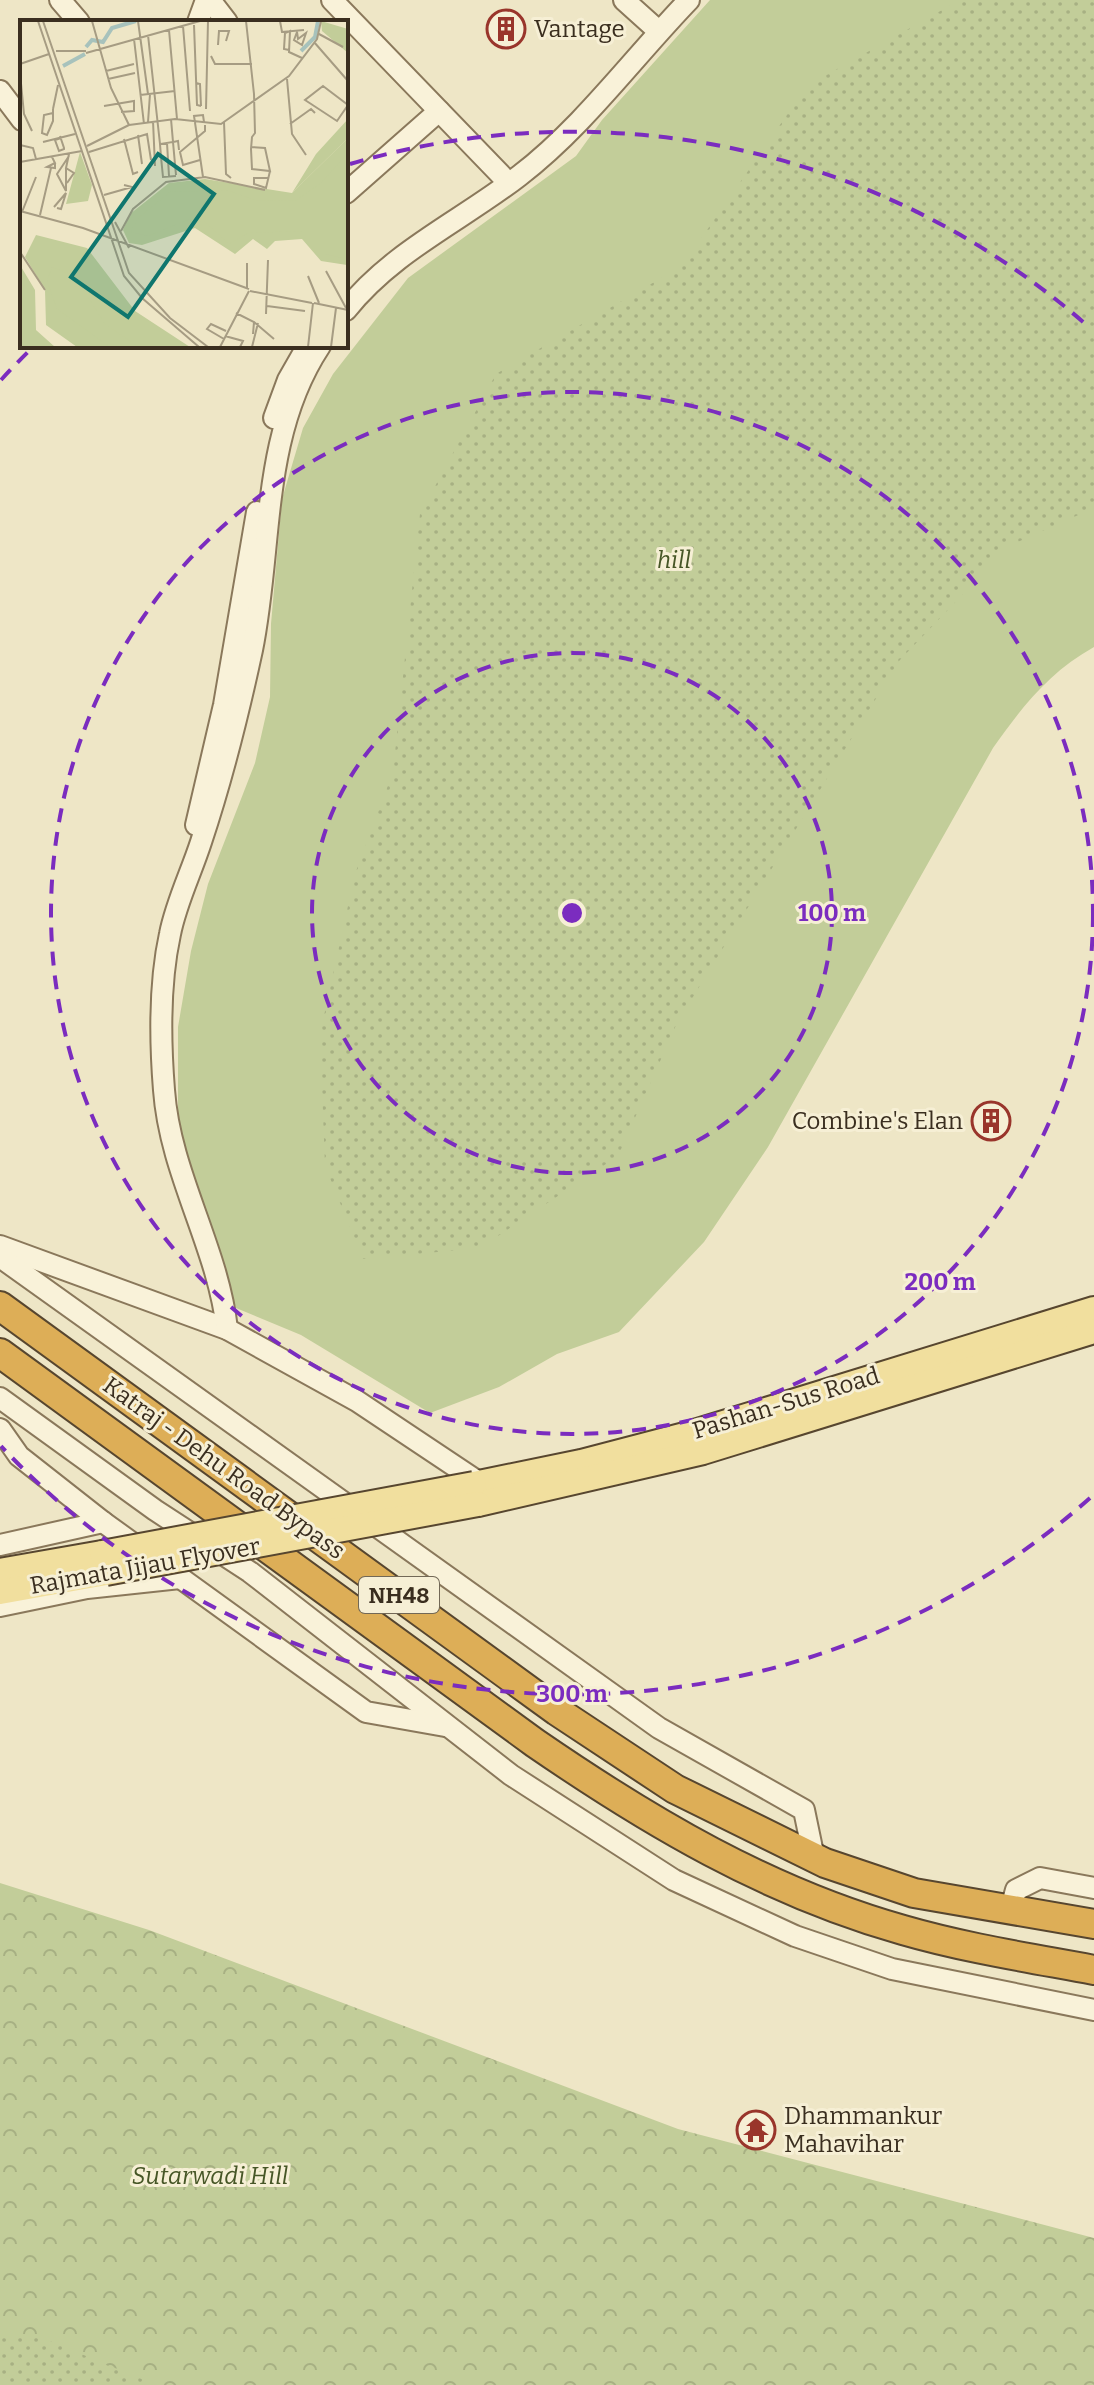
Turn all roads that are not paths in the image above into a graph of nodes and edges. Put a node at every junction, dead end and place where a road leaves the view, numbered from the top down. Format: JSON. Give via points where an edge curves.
{"nodes":[{"id":1,"x":60,"y":0,"type":"edge"},
{"id":2,"x":208,"y":0,"type":"edge"},
{"id":3,"x":332,"y":0,"type":"edge"},
{"id":4,"x":624,"y":0,"type":"edge"},
{"id":5,"x":679,"y":0,"type":"edge"},
{"id":6,"x":689,"y":0,"type":"edge"},
{"id":7,"x":77,"y":20,"type":"edge"},
{"id":8,"x":199,"y":20,"type":"edge"},
{"id":9,"x":225,"y":20,"type":"edge"},
{"id":10,"x":654,"y":27,"type":"junction"},
{"id":11,"x":0,"y":91,"type":"edge"},
{"id":12,"x":439,"y":111,"type":"junction"},
{"id":13,"x":20,"y":117,"type":"edge"},
{"id":14,"x":502,"y":176,"type":"junction"},
{"id":15,"x":350,"y":182,"type":"edge"},
{"id":16,"x":348,"y":292,"type":"edge"},
{"id":17,"x":348,"y":308,"type":"edge"},
{"id":18,"x":306,"y":348,"type":"edge"},
{"id":19,"x":319,"y":348,"type":"edge"},
{"id":20,"x":199,"y":849,"type":"junction"},
{"id":21,"x":0,"y":1246,"type":"edge"},
{"id":22,"x":0,"y":1257,"type":"edge"},
{"id":23,"x":0,"y":1306,"type":"edge"},
{"id":24,"x":1094,"y":1309,"type":"edge"},
{"id":25,"x":227,"y":1329,"type":"junction"},
{"id":26,"x":1094,"y":1331,"type":"edge"},
{"id":27,"x":0,"y":1353,"type":"edge"},
{"id":28,"x":0,"y":1398,"type":"edge"},
{"id":29,"x":0,"y":1429,"type":"edge"},
{"id":30,"x":477,"y":1490,"type":"junction"},
{"id":31,"x":103,"y":1522,"type":"junction"},
{"id":32,"x":0,"y":1545,"type":"edge"},
{"id":33,"x":0,"y":1571,"type":"edge"},
{"id":34,"x":98,"y":1571,"type":"junction"},
{"id":35,"x":180,"y":1578,"type":"junction"},
{"id":36,"x":0,"y":1592,"type":"edge"},
{"id":37,"x":0,"y":1606,"type":"edge"},
{"id":38,"x":449,"y":1727,"type":"junction"},
{"id":39,"x":814,"y":1858,"type":"junction"},
{"id":40,"x":1094,"y":1888,"type":"edge"},
{"id":41,"x":1010,"y":1912,"type":"junction"},
{"id":42,"x":1094,"y":1924,"type":"edge"},
{"id":43,"x":1094,"y":1970,"type":"edge"},
{"id":44,"x":1094,"y":2010,"type":"edge"}],
"edges":[{"from":1,"to":7,"type":"street"},
{"from":2,"to":8,"type":"street"},
{"from":2,"to":9,"type":"street"},
{"from":3,"to":12,"type":"street"},
{"from":4,"to":10,"type":"street"},
{"from":5,"to":10,"type":"street"},
{"from":6,"to":17,"type":"street","via":[[558,143],[519,176],[405,253]]},
{"from":10,"to":14,"type":"street","via":[[544,144]]},
{"from":11,"to":13,"type":"street"},
{"from":12,"to":14,"type":"street"},
{"from":12,"to":15,"type":"street"},
{"from":14,"to":16,"type":"street","via":[[386,255]]},
{"from":18,"to":20,"type":"street","via":[[270,426],[224,705],[195,821]]},
{"from":19,"to":20,"type":"street","via":[[276,454],[253,645],[228,759]]},
{"from":20,"to":25,"type":"street","via":[[169,936],[161,1022],[164,1093],[173,1149],[224,1302]]},
{"from":21,"to":25,"type":"street"},
{"from":22,"to":39,"type":"street","via":[[659,1728],[804,1810]]},
{"from":23,"to":39,"type":"highway","name":"Katraj - Dehu Road Bypass","number":"NH48","via":[[634,1764],[711,1809]]},
{"from":24,"to":30,"type":"main road","name":"Pashan-Sus Road","via":[[688,1434]]},
{"from":25,"to":30,"type":"street","via":[[357,1401],[442,1456]]},
{"from":26,"to":30,"type":"main road","name":"Pashan-Sus Road","via":[[703,1452]]},
{"from":27,"to":43,"type":"highway","name":"Katraj - Dehu Road Bypass","number":"NH48","via":[[535,1743],[693,1844],[810,1899],[903,1931]]},
{"from":28,"to":38,"type":"street","via":[[250,1572]]},
{"from":29,"to":31,"type":"street","via":[[19,1456]]},
{"from":30,"to":34,"type":"main road","name":"Rajmata Jijau Flyover","bridge":true},
{"from":31,"to":32,"type":"street"},
{"from":31,"to":35,"type":"street"},
{"from":33,"to":34,"type":"main road","name":"Rajmata Jijau Flyover"},
{"from":34,"to":35,"type":"street"},
{"from":34,"to":36,"type":"main road","name":"Rajmata Jijau Flyover"},
{"from":34,"to":37,"type":"street"},
{"from":35,"to":38,"type":"street","via":[[366,1712]]},
{"from":38,"to":44,"type":"street","via":[[511,1775],[674,1880],[769,1924],[892,1969]]},
{"from":39,"to":41,"type":"highway","name":"Katraj - Dehu Road Bypass","number":"NH48","via":[[914,1893]]},
{"from":40,"to":41,"type":"street","via":[[1040,1878],[1016,1890]]},
{"from":41,"to":42,"type":"highway","name":"Katraj - Dehu Road Bypass","number":"NH48"}]}
